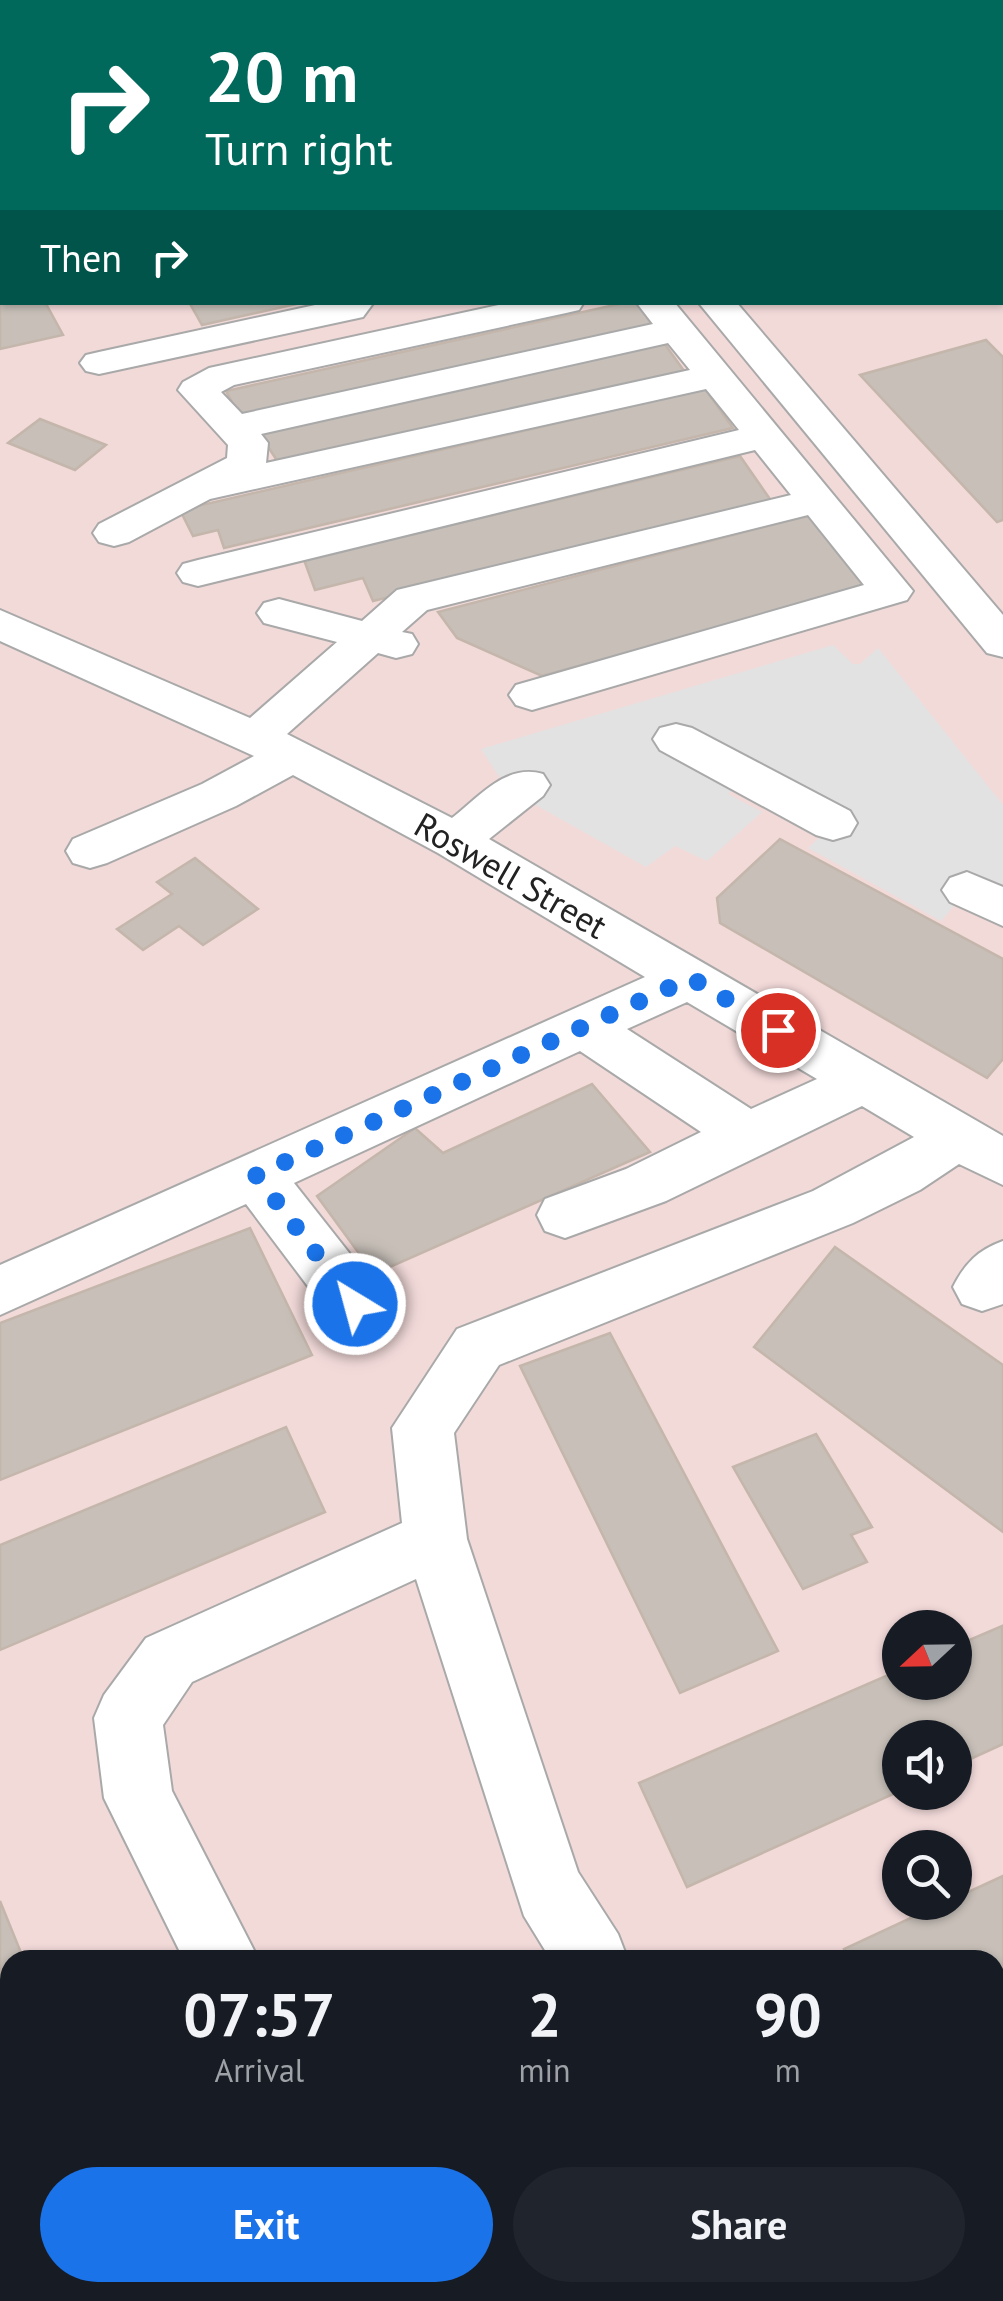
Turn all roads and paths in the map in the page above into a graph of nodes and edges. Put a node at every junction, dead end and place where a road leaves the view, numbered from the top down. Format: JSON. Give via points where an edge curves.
{"nodes":[{"id":1,"x":353,"y":305,"type":"edge"},
{"id":2,"x":552,"y":305,"type":"edge"},
{"id":3,"x":719,"y":305,"type":"edge"},
{"id":4,"x":666,"y":316,"type":"edge"},
{"id":5,"x":98,"y":363,"type":"dead end"},
{"id":6,"x":715,"y":376,"type":"junction"},
{"id":7,"x":234,"y":428,"type":"junction"},
{"id":8,"x":764,"y":436,"type":"junction"},
{"id":9,"x":194,"y":490,"type":"junction"},
{"id":10,"x":818,"y":501,"type":"junction"},
{"id":11,"x":114,"y":533,"type":"dead end"},
{"id":12,"x":198,"y":574,"type":"dead end"},
{"id":13,"x":279,"y":613,"type":"dead end"},
{"id":14,"x":0,"y":624,"type":"edge"},
{"id":15,"x":389,"y":641,"type":"junction"},
{"id":16,"x":1003,"y":643,"type":"edge"},
{"id":17,"x":532,"y":694,"type":"dead end"},
{"id":18,"x":676,"y":739,"type":"dead end"},
{"id":19,"x":275,"y":746,"type":"junction"},
{"id":20,"x":526,"y":785,"type":"dead end"},
{"id":21,"x":833,"y":823,"type":"dead end"},
{"id":22,"x":455,"y":841,"type":"junction"},
{"id":23,"x":90,"y":850,"type":"dead end"},
{"id":24,"x":691,"y":978,"type":"junction"},
{"id":25,"x":584,"y":1027,"type":"junction"},
{"id":26,"x":865,"y":1082,"type":"junction"},
{"id":27,"x":747,"y":1134,"type":"junction"},
{"id":28,"x":981,"y":1150,"type":"edge"},
{"id":29,"x":256,"y":1175,"type":"junction"},
{"id":30,"x":565,"y":1215,"type":"dead end"},
{"id":31,"x":0,"y":1291,"type":"edge"},
{"id":32,"x":355,"y":1304,"type":"dead end"},
{"id":33,"x":435,"y":1538,"type":"junction"},
{"id":34,"x":218,"y":1950,"type":"edge"},
{"id":35,"x":586,"y":1950,"type":"edge"}],
"edges":[{"from":1,"to":5,"type":"street","via":[[142,337]]},
{"from":2,"to":7,"type":"street","via":[[222,376],[197,390]]},
{"from":3,"to":16,"type":"street"},
{"from":4,"to":6,"type":"street"},
{"from":4,"to":7,"type":"street"},
{"from":6,"to":8,"type":"street"},
{"from":6,"to":9,"type":"street"},
{"from":7,"to":9,"type":"street","via":[[248,443],[246,464]]},
{"from":8,"to":10,"type":"street"},
{"from":8,"to":12,"type":"street"},
{"from":9,"to":11,"type":"street"},
{"from":10,"to":15,"type":"street","via":[[412,600]]},
{"from":10,"to":17,"type":"street","via":[[892,591]]},
{"from":13,"to":15,"type":"street"},
{"from":14,"to":19,"type":"street","name":"Roswell Street"},
{"from":15,"to":19,"type":"street"},
{"from":18,"to":21,"type":"street"},
{"from":19,"to":22,"type":"street","name":"Roswell Street"},
{"from":19,"to":23,"type":"street","via":[[219,795]]},
{"from":20,"to":22,"type":"street"},
{"from":22,"to":24,"type":"street","name":"Roswell Street"},
{"from":24,"to":25,"type":"street"},
{"from":24,"to":26,"type":"street","name":"Roswell Street"},
{"from":25,"to":27,"type":"street"},
{"from":25,"to":29,"type":"street"},
{"from":26,"to":27,"type":"street"},
{"from":26,"to":28,"type":"street","name":"Roswell Street"},
{"from":27,"to":30,"type":"street","via":[[646,1185]]},
{"from":28,"to":33,"type":"street","via":[[900,1174],[833,1207],[478,1347],[424,1428]]},
{"from":29,"to":31,"type":"street"},
{"from":29,"to":32,"type":"street"},
{"from":33,"to":34,"type":"street","via":[[168,1660],[128,1718],[139,1798]]},
{"from":33,"to":35,"type":"street","via":[[549,1891]]}]}
